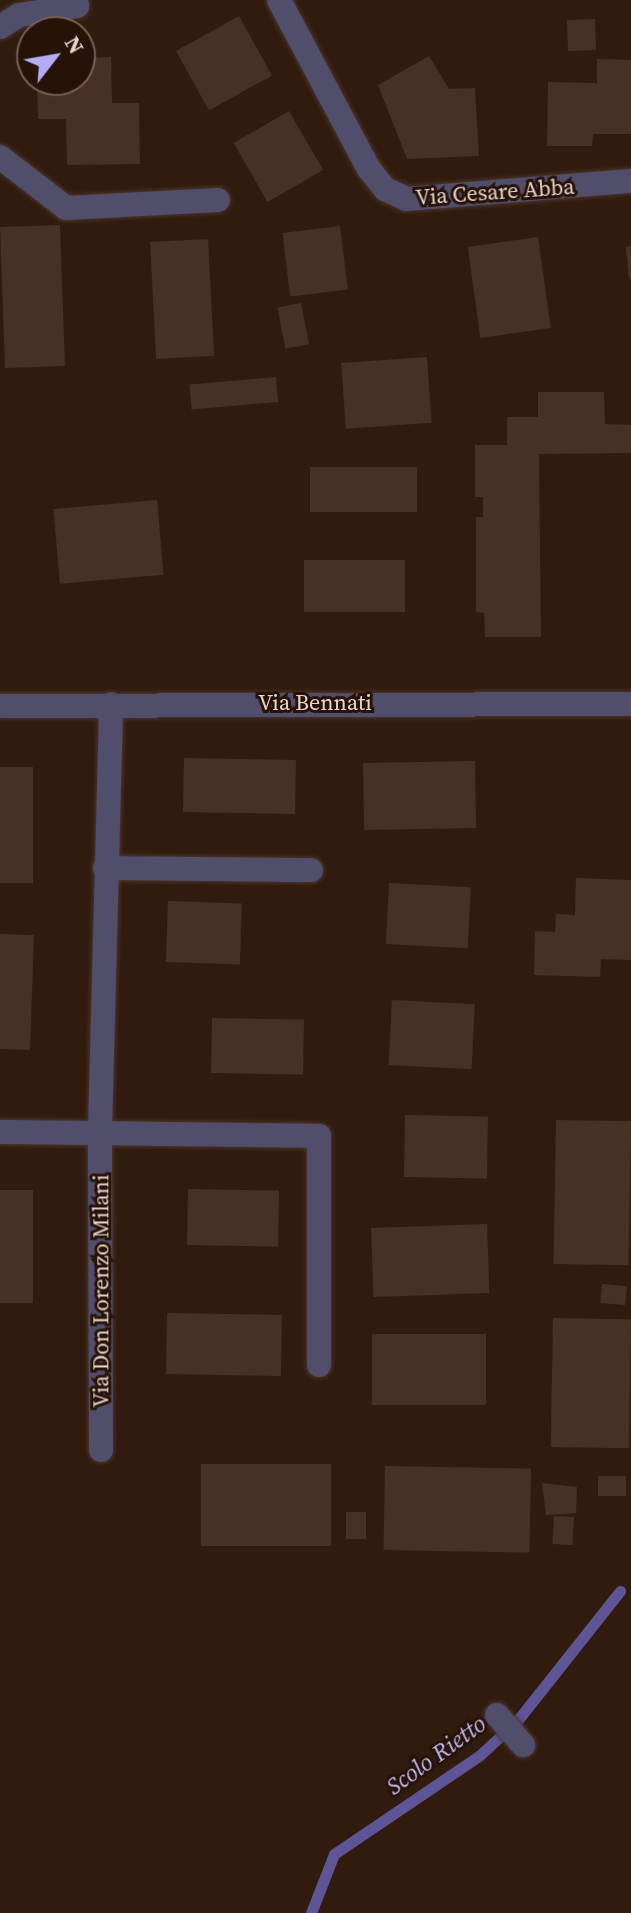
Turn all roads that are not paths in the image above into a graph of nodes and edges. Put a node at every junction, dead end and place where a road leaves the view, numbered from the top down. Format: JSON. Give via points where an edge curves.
{"nodes":[{"id":1,"x":279,"y":0,"type":"edge"},
{"id":2,"x":77,"y":6,"type":"dead end"},
{"id":3,"x":0,"y":27,"type":"edge"},
{"id":4,"x":0,"y":157,"type":"edge"},
{"id":5,"x":631,"y":181,"type":"edge"},
{"id":6,"x":218,"y":200,"type":"dead end"},
{"id":7,"x":111,"y":704,"type":"junction"},
{"id":8,"x":631,"y":704,"type":"edge"},
{"id":9,"x":0,"y":706,"type":"edge"},
{"id":10,"x":105,"y":868,"type":"junction"},
{"id":11,"x":311,"y":870,"type":"dead end"},
{"id":12,"x":100,"y":1131,"type":"junction"},
{"id":13,"x":0,"y":1132,"type":"edge"},
{"id":14,"x":319,"y":1365,"type":"dead end"},
{"id":15,"x":101,"y":1450,"type":"dead end"},
{"id":16,"x":497,"y":1715,"type":"dead end"},
{"id":17,"x":523,"y":1745,"type":"dead end"}],
"edges":[{"from":1,"to":5,"type":"street","name":"Via Cesare Abba","via":[[369,169],[385,189],[406,199]]},
{"from":2,"to":3,"type":"street","via":[[19,15]]},
{"from":4,"to":6,"type":"street","via":[[66,208]]},
{"from":7,"to":8,"type":"street","name":"Via Bennati"},
{"from":7,"to":9,"type":"street","name":"Via Bennati"},
{"from":7,"to":10,"type":"street","name":"Via Don Lorenzo Milani"},
{"from":10,"to":11,"type":"street"},
{"from":10,"to":12,"type":"street","name":"Via Don Lorenzo Milani"},
{"from":12,"to":13,"type":"street"},
{"from":12,"to":14,"type":"street","via":[[319,1136]]},
{"from":12,"to":15,"type":"street","name":"Via Don Lorenzo Milani"},
{"from":16,"to":17,"type":"street"}]}
